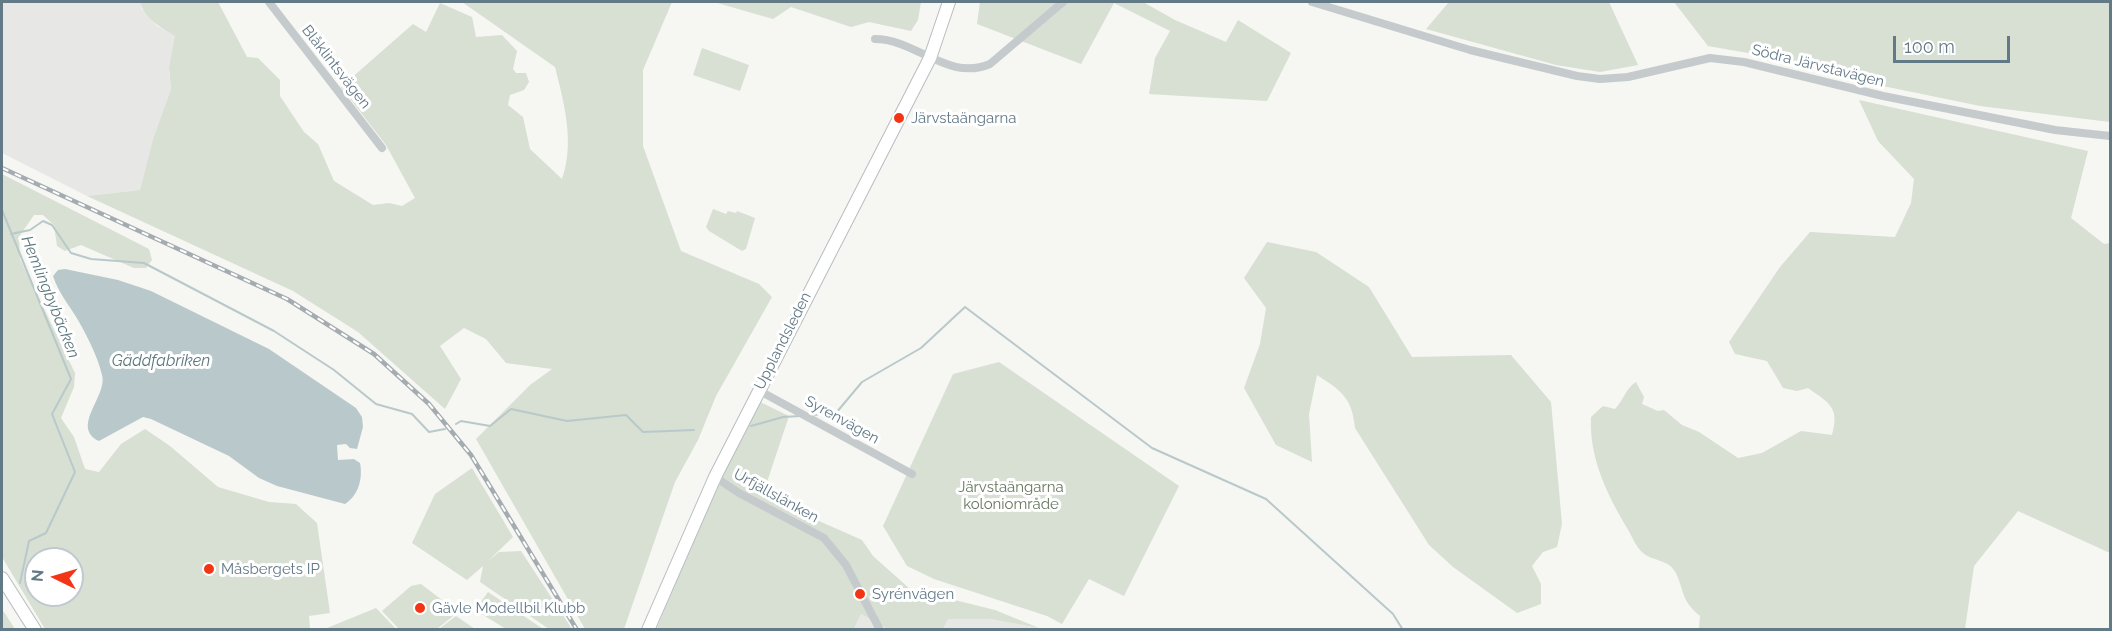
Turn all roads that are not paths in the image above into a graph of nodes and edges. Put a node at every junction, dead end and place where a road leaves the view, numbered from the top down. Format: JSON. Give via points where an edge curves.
{"nodes":[{"id":1,"x":269,"y":2,"type":"edge"},
{"id":2,"x":949,"y":2,"type":"edge"},
{"id":3,"x":1063,"y":2,"type":"edge"},
{"id":4,"x":1312,"y":2,"type":"edge"},
{"id":5,"x":875,"y":39,"type":"dead end"},
{"id":6,"x":930,"y":58,"type":"junction"},
{"id":7,"x":2110,"y":136,"type":"edge"},
{"id":8,"x":382,"y":148,"type":"dead end"},
{"id":9,"x":758,"y":390,"type":"junction"},
{"id":10,"x":912,"y":474,"type":"dead end"},
{"id":11,"x":715,"y":477,"type":"junction"},
{"id":12,"x":2,"y":578,"type":"edge"},
{"id":13,"x":35,"y":630,"type":"edge"},
{"id":14,"x":648,"y":630,"type":"edge"},
{"id":15,"x":880,"y":630,"type":"edge"}],
"edges":[{"from":1,"to":8,"type":"street","name":"Blåklintsvägen"},
{"from":2,"to":6,"type":"street","name":"Upplandsleden"},
{"from":3,"to":6,"type":"street","via":[[981,68],[957,68]]},
{"from":4,"to":7,"type":"street","name":"Södra Järvstavägen","via":[[1470,50],[1577,76],[1628,77],[1710,58],[1744,62],[1883,96],[2055,130]]},
{"from":5,"to":6,"type":"street","via":[[901,44]]},
{"from":6,"to":9,"type":"street","name":"Upplandsleden"},
{"from":9,"to":10,"type":"street","name":"Syrenvägen"},
{"from":9,"to":11,"type":"street","name":"Upplandsleden"},
{"from":11,"to":14,"type":"street","name":"Upplandsleden"},
{"from":11,"to":15,"type":"street","name":"Urfjällslänken","via":[[824,538],[846,565]]},
{"from":12,"to":13,"type":"street"}]}
